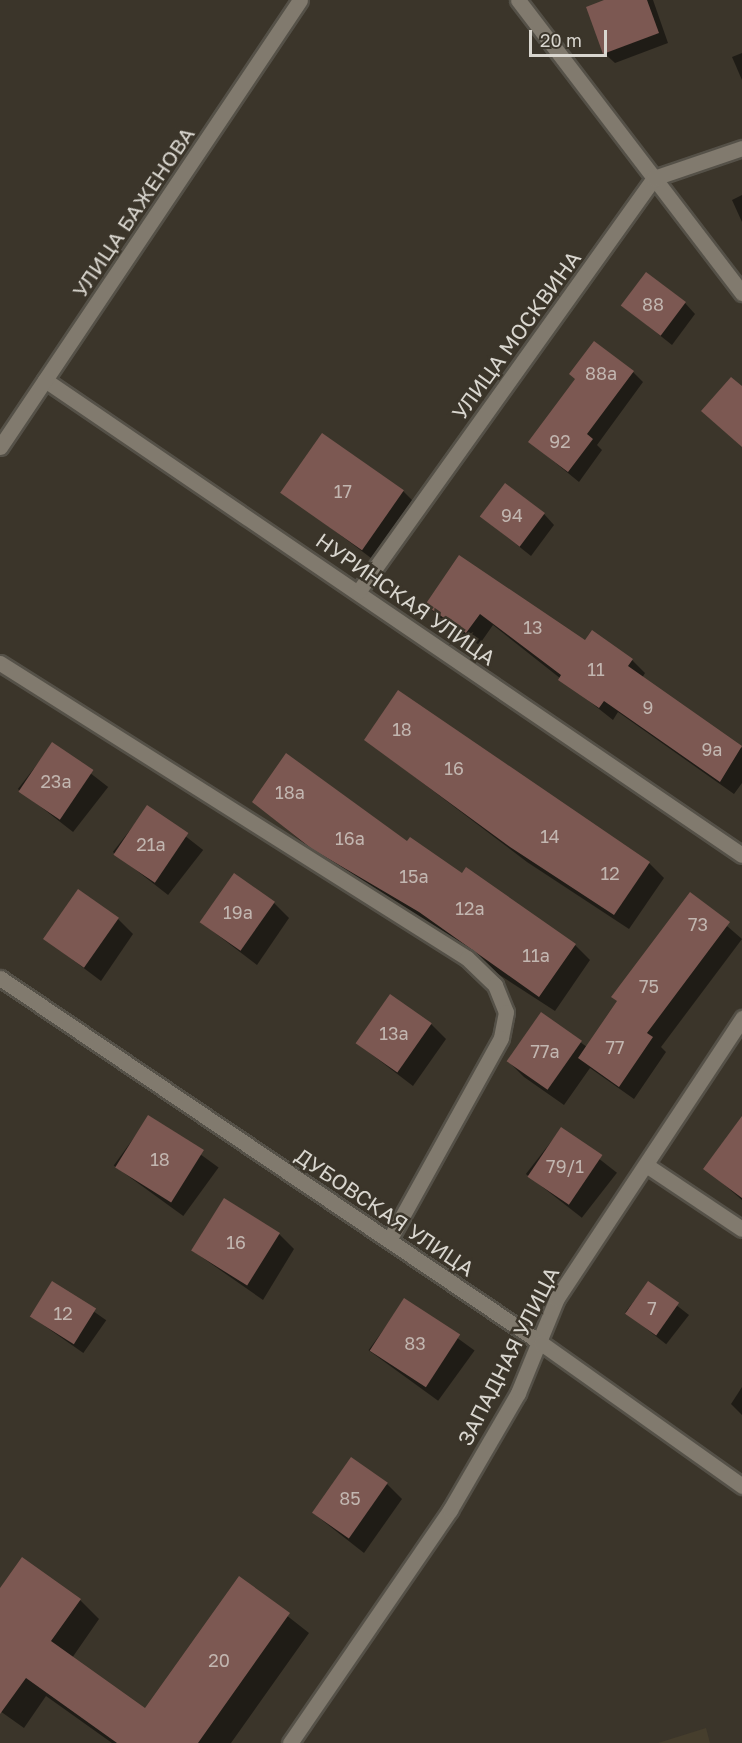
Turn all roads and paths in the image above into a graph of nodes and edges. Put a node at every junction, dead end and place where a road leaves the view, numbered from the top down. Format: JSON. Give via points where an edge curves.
{"nodes":[{"id":1,"x":300,"y":0,"type":"edge"},
{"id":2,"x":518,"y":0,"type":"edge"},
{"id":3,"x":742,"y":148,"type":"edge"},
{"id":4,"x":654,"y":178,"type":"junction"},
{"id":5,"x":742,"y":293,"type":"edge"},
{"id":6,"x":45,"y":380,"type":"junction"},
{"id":7,"x":0,"y":447,"type":"edge"},
{"id":8,"x":358,"y":592,"type":"junction"},
{"id":9,"x":0,"y":663,"type":"edge"},
{"id":10,"x":742,"y":855,"type":"edge"},
{"id":11,"x":0,"y":978,"type":"edge"},
{"id":12,"x":742,"y":1018,"type":"edge"},
{"id":13,"x":646,"y":1165,"type":"junction"},
{"id":14,"x":742,"y":1229,"type":"edge"},
{"id":15,"x":389,"y":1240,"type":"junction"},
{"id":16,"x":541,"y":1343,"type":"junction"},
{"id":17,"x":742,"y":1486,"type":"edge"},
{"id":18,"x":290,"y":1743,"type":"edge"}],
"edges":[{"from":1,"to":6,"type":"street","name":"УЛИЦА БАЖЕНОВА"},
{"from":2,"to":4,"type":"street"},
{"from":3,"to":4,"type":"street"},
{"from":4,"to":5,"type":"street"},
{"from":4,"to":8,"type":"street","name":"УЛИЦА МОСКВИНА"},
{"from":6,"to":7,"type":"street","name":"УЛИЦА БАЖЕНОВА"},
{"from":6,"to":8,"type":"street","name":"НУРИНСКАЯ УЛИЦА"},
{"from":8,"to":10,"type":"street","name":"НУРИНСКАЯ УЛИЦА"},
{"from":9,"to":15,"type":"street","via":[[467,958],[495,985],[506,1012],[501,1038]]},
{"from":11,"to":15,"type":"street","name":"ДУБОВСКАЯ УЛИЦА"},
{"from":12,"to":13,"type":"street","name":"ЗАПАДНАЯ УЛИЦА"},
{"from":13,"to":14,"type":"street"},
{"from":13,"to":16,"type":"street","name":"ЗАПАДНАЯ УЛИЦА","via":[[557,1298]]},
{"from":15,"to":16,"type":"street","name":"ДУБОВСКАЯ УЛИЦА"},
{"from":16,"to":17,"type":"street","name":"ДУБОВСКАЯ УЛИЦА"},
{"from":16,"to":18,"type":"street","name":"ЗАПАДНАЯ УЛИЦА","via":[[450,1510]]}]}
